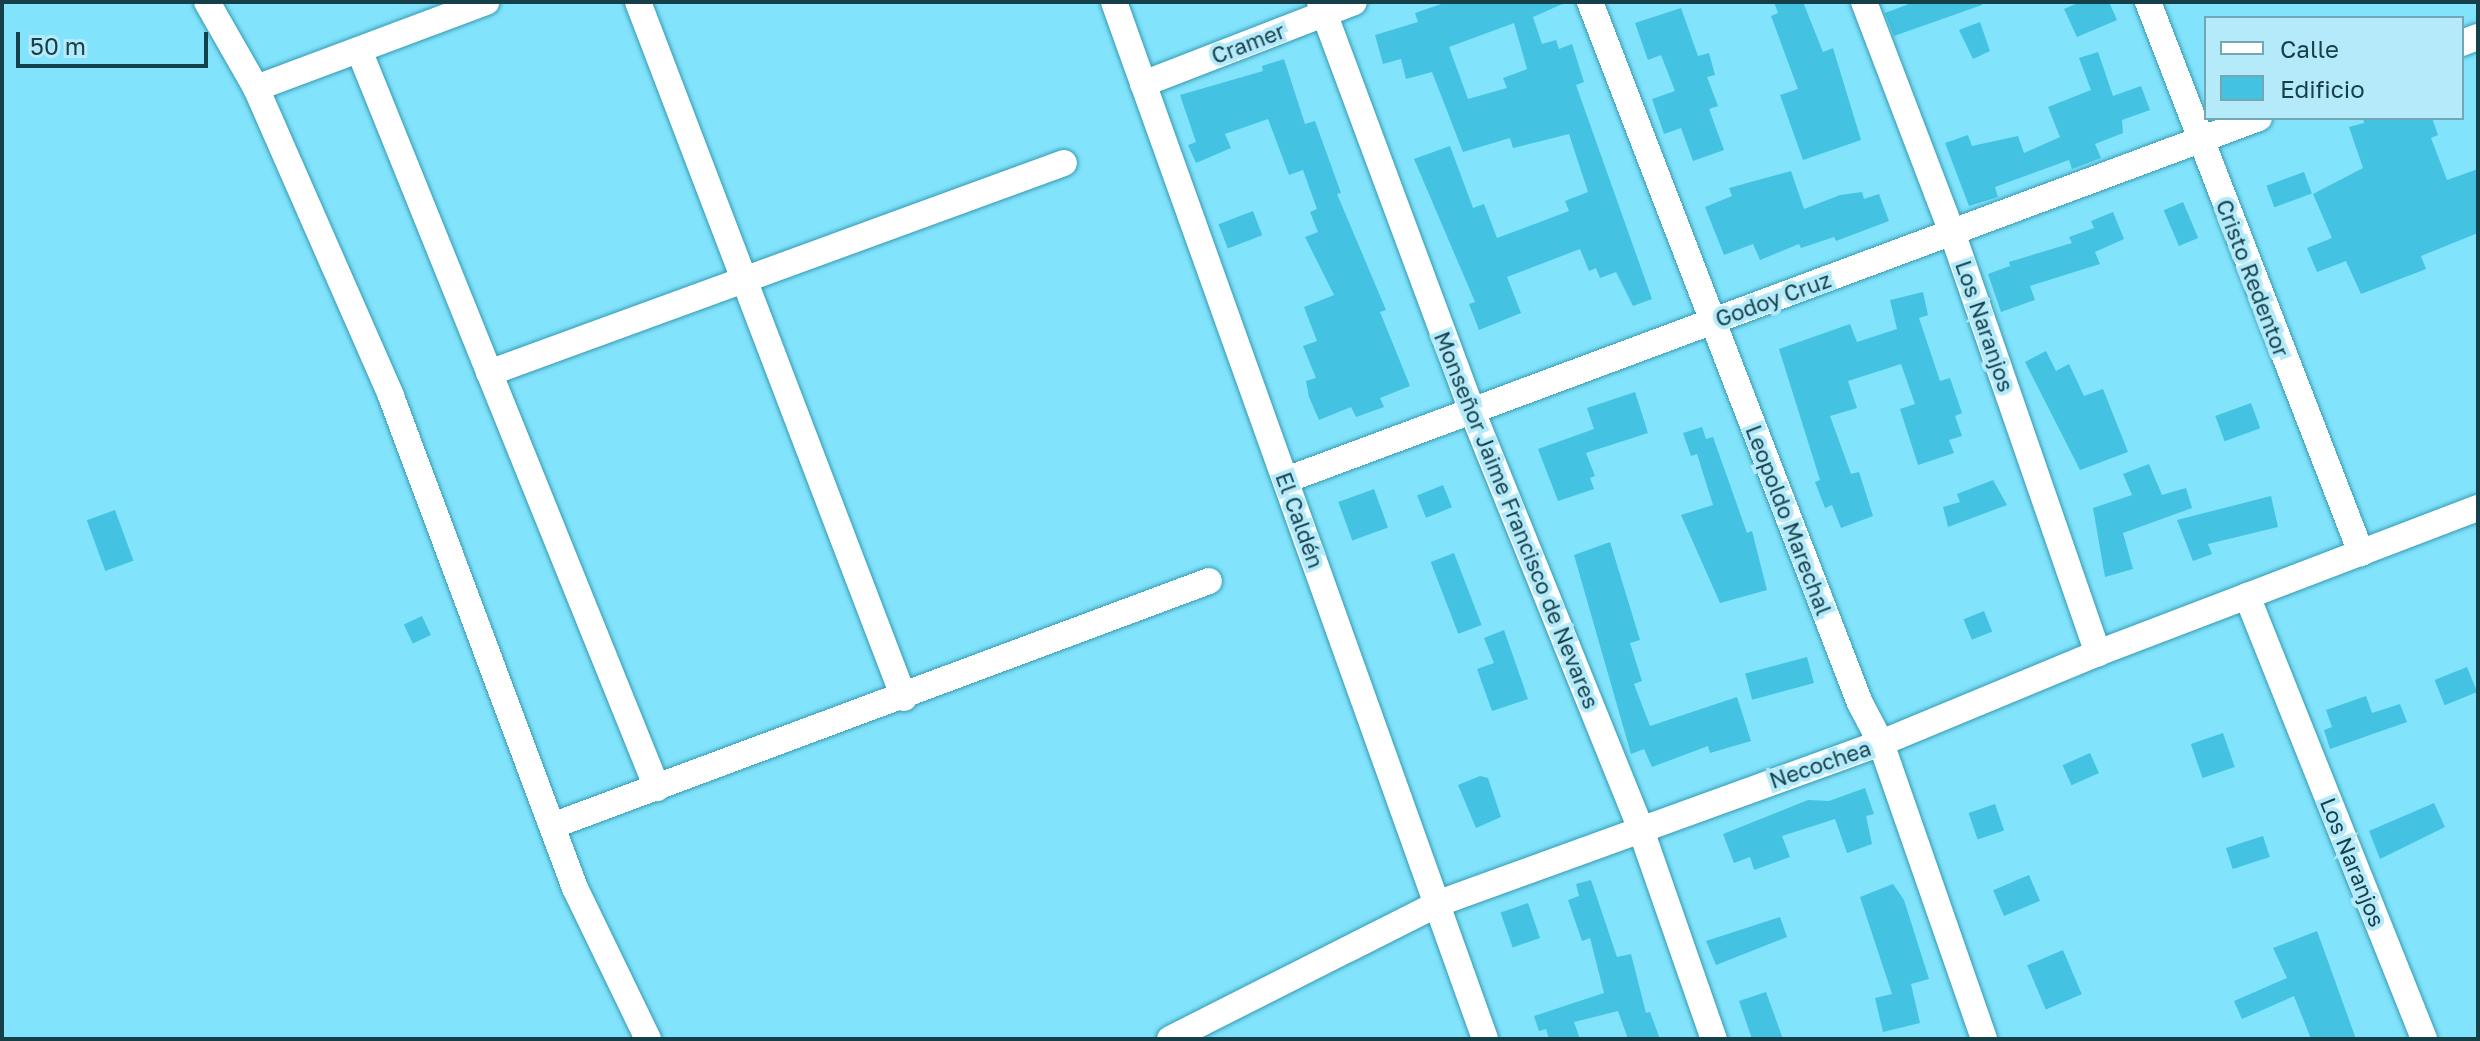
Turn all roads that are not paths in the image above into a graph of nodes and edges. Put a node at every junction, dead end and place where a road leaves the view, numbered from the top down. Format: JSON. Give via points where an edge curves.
{"nodes":[{"id":1,"x":207,"y":2,"type":"edge"},
{"id":2,"x":486,"y":2,"type":"edge"},
{"id":3,"x":638,"y":2,"type":"edge"},
{"id":4,"x":1114,"y":2,"type":"edge"},
{"id":5,"x":1354,"y":2,"type":"edge"},
{"id":6,"x":1590,"y":2,"type":"edge"},
{"id":7,"x":1864,"y":2,"type":"edge"},
{"id":8,"x":2148,"y":2,"type":"edge"},
{"id":9,"x":1322,"y":8,"type":"edge"},
{"id":10,"x":359,"y":50,"type":"junction"},
{"id":11,"x":1143,"y":84,"type":"junction"},
{"id":12,"x":256,"y":88,"type":"junction"},
{"id":13,"x":2254,"y":120,"type":"edge"},
{"id":14,"x":2200,"y":140,"type":"junction"},
{"id":15,"x":1064,"y":163,"type":"dead end"},
{"id":16,"x":1952,"y":232,"type":"junction"},
{"id":17,"x":744,"y":279,"type":"junction"},
{"id":18,"x":1711,"y":322,"type":"junction"},
{"id":19,"x":489,"y":373,"type":"junction"},
{"id":20,"x":1472,"y":411,"type":"junction"},
{"id":21,"x":1286,"y":480,"type":"junction"},
{"id":22,"x":2478,"y":508,"type":"edge"},
{"id":23,"x":2361,"y":553,"type":"junction"},
{"id":24,"x":1209,"y":581,"type":"dead end"},
{"id":25,"x":2247,"y":596,"type":"junction"},
{"id":26,"x":2098,"y":653,"type":"junction"},
{"id":27,"x":904,"y":698,"type":"junction"},
{"id":28,"x":1881,"y":743,"type":"junction"},
{"id":29,"x":657,"y":788,"type":"junction"},
{"id":30,"x":552,"y":826,"type":"junction"},
{"id":31,"x":1640,"y":827,"type":"junction"},
{"id":32,"x":1439,"y":903,"type":"junction"},
{"id":33,"x":648,"y":1039,"type":"edge"},
{"id":34,"x":1170,"y":1039,"type":"edge"},
{"id":35,"x":1485,"y":1039,"type":"edge"},
{"id":36,"x":1714,"y":1039,"type":"edge"},
{"id":37,"x":1984,"y":1039,"type":"edge"},
{"id":38,"x":2424,"y":1039,"type":"edge"}],
"edges":[{"from":1,"to":12,"type":"street"},
{"from":2,"to":10,"type":"street"},
{"from":3,"to":17,"type":"street"},
{"from":4,"to":11,"type":"street","name":"El Caldén"},
{"from":5,"to":9,"type":"street","name":"Cramer"},
{"from":6,"to":18,"type":"street","name":"Leopoldo Marechal"},
{"from":7,"to":16,"type":"street","name":"Los Naranjos"},
{"from":8,"to":14,"type":"street","name":"Cristo Redentor"},
{"from":9,"to":11,"type":"street","name":"Cramer"},
{"from":9,"to":20,"type":"street","name":"Monseñor Jaime Francisco de Nevares"},
{"from":10,"to":12,"type":"street"},
{"from":10,"to":19,"type":"street"},
{"from":11,"to":21,"type":"street","name":"El Caldén"},
{"from":12,"to":30,"type":"street","via":[[391,396]]},
{"from":13,"to":14,"type":"street","name":"Godoy Cruz"},
{"from":14,"to":16,"type":"street","name":"Godoy Cruz"},
{"from":14,"to":23,"type":"street","name":"Cristo Redentor"},
{"from":15,"to":17,"type":"street"},
{"from":16,"to":18,"type":"street","name":"Godoy Cruz"},
{"from":16,"to":26,"type":"street","name":"Los Naranjos"},
{"from":17,"to":19,"type":"street"},
{"from":17,"to":27,"type":"street"},
{"from":18,"to":20,"type":"street","name":"Godoy Cruz"},
{"from":18,"to":28,"type":"street","name":"Leopoldo Marechal"},
{"from":19,"to":29,"type":"street"},
{"from":20,"to":21,"type":"street","name":"Godoy Cruz"},
{"from":20,"to":31,"type":"street","name":"Monseñor Jaime Francisco de Nevares"},
{"from":21,"to":32,"type":"street","name":"El Caldén"},
{"from":22,"to":23,"type":"street","name":"Necochea"},
{"from":23,"to":25,"type":"street","name":"Necochea"},
{"from":24,"to":27,"type":"street"},
{"from":25,"to":26,"type":"street","name":"Necochea"},
{"from":25,"to":38,"type":"street","name":"Los Naranjos"},
{"from":26,"to":28,"type":"street","name":"Necochea"},
{"from":27,"to":29,"type":"street"},
{"from":28,"to":31,"type":"street","name":"Necochea"},
{"from":28,"to":37,"type":"street","name":"Leopoldo Marechal"},
{"from":29,"to":30,"type":"street"},
{"from":30,"to":33,"type":"street","via":[[575,888]]},
{"from":31,"to":32,"type":"street","name":"Necochea"},
{"from":31,"to":36,"type":"street","name":"Monseñor Jaime Francisco de Nevares"},
{"from":32,"to":34,"type":"street","name":"Necochea"},
{"from":32,"to":35,"type":"street","name":"El Caldén"}]}
